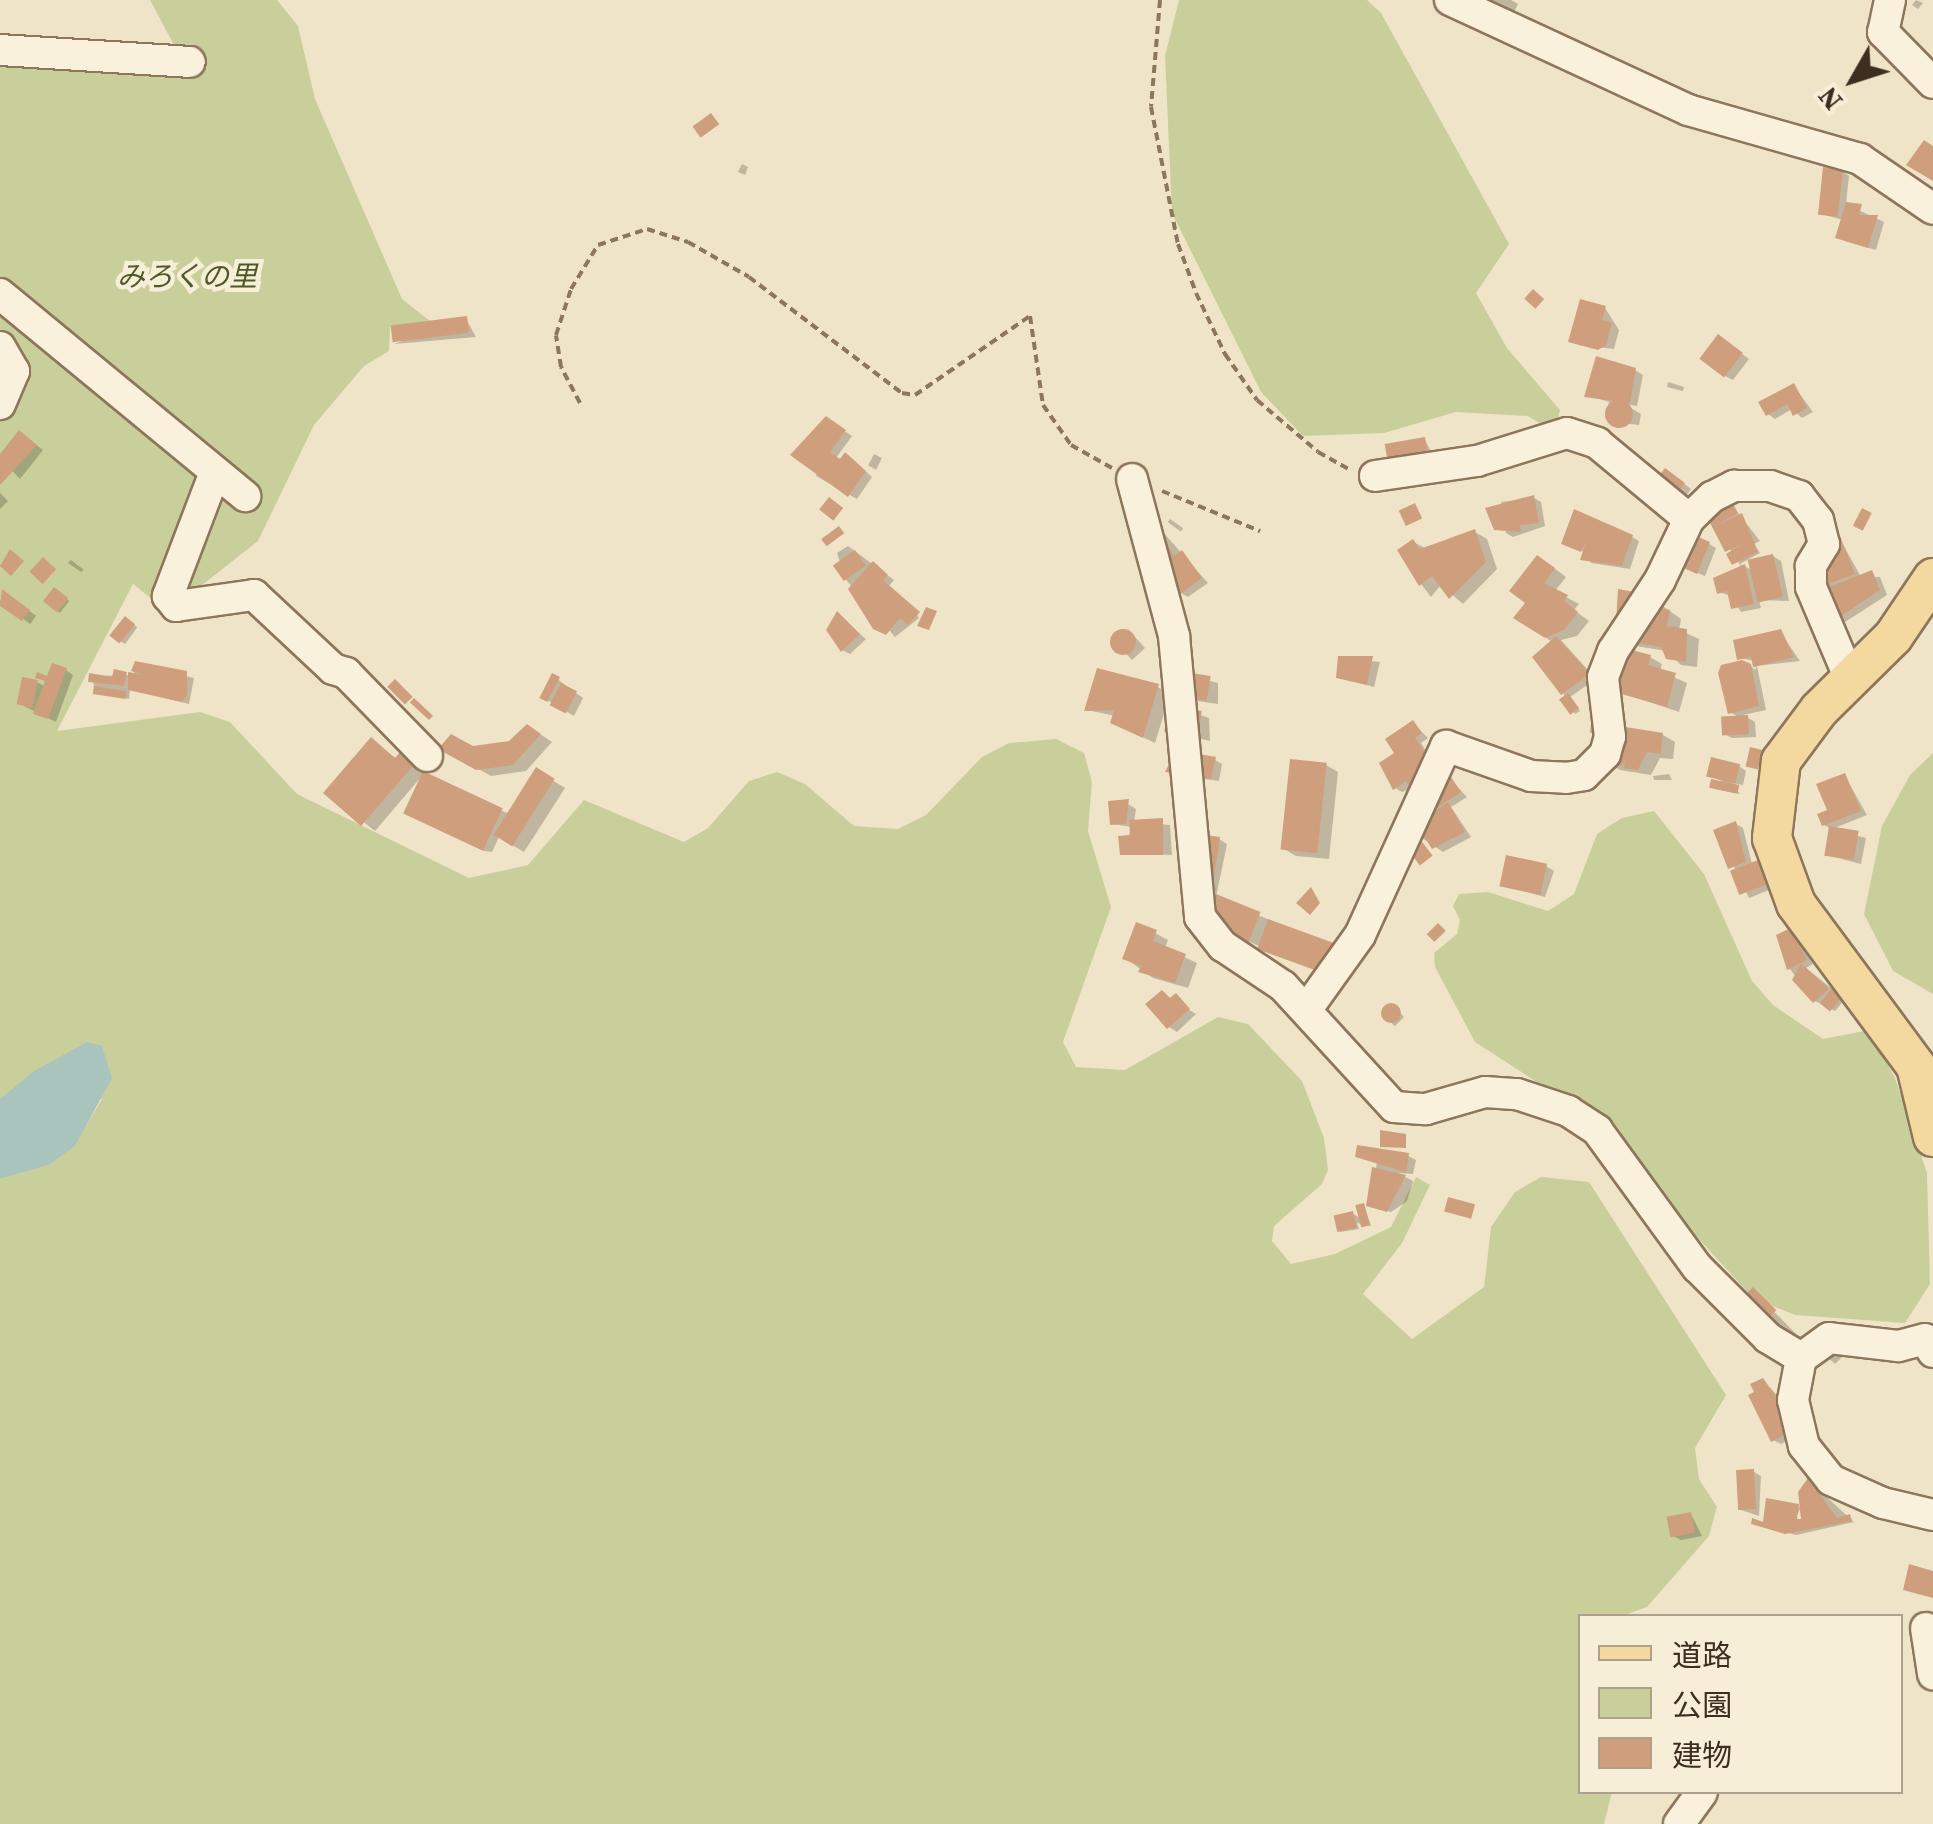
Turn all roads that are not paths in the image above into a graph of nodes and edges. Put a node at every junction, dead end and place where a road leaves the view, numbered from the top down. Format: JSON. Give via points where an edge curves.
{"nodes":[{"id":1,"x":1450,"y":0,"type":"edge"},
{"id":2,"x":1890,"y":0,"type":"edge"},
{"id":3,"x":0,"y":50,"type":"edge"},
{"id":4,"x":190,"y":62,"type":"dead end"},
{"id":5,"x":1933,"y":83,"type":"edge"},
{"id":6,"x":1933,"y":209,"type":"edge"},
{"id":7,"x":0,"y":294,"type":"edge"},
{"id":8,"x":25,"y":314,"type":"junction"},
{"id":9,"x":0,"y":346,"type":"edge"},
{"id":10,"x":0,"y":404,"type":"edge"},
{"id":11,"x":215,"y":472,"type":"junction"},
{"id":12,"x":1375,"y":476,"type":"road end"},
{"id":13,"x":1132,"y":480,"type":"road end"},
{"id":14,"x":244,"y":496,"type":"dead end"},
{"id":15,"x":1689,"y":519,"type":"junction"},
{"id":16,"x":1933,"y":578,"type":"edge"},
{"id":17,"x":1849,"y":677,"type":"junction"},
{"id":18,"x":427,"y":756,"type":"dead end"},
{"id":19,"x":1307,"y":1009,"type":"junction"},
{"id":20,"x":1933,"y":1137,"type":"edge"},
{"id":21,"x":1933,"y":1352,"type":"edge"},
{"id":22,"x":1801,"y":1358,"type":"junction"},
{"id":23,"x":1931,"y":1516,"type":"edge"},
{"id":24,"x":1920,"y":1634,"type":"edge"},
{"id":25,"x":1933,"y":1674,"type":"edge"},
{"id":26,"x":1701,"y":1794,"type":"edge"},
{"id":27,"x":1679,"y":1824,"type":"edge"}],
"edges":[{"from":1,"to":6,"type":"street","via":[[1688,110],[1860,159]]},
{"from":2,"to":5,"type":"street","via":[[1883,32]]},
{"from":3,"to":4,"type":"street"},
{"from":7,"to":8,"type":"street"},
{"from":8,"to":9,"type":"street"},
{"from":8,"to":11,"type":"street"},
{"from":9,"to":10,"type":"street","via":[[14,372]]},
{"from":11,"to":14,"type":"street"},
{"from":11,"to":18,"type":"street","via":[[168,596],[176,606],[254,595],[333,669],[346,673]]},
{"from":12,"to":15,"type":"street","via":[[1477,461],[1567,432],[1597,444]]},
{"from":13,"to":19,"type":"street","via":[[1174,636],[1200,917],[1223,946]]},
{"from":15,"to":17,"type":"street","via":[[1734,486],[1770,486],[1799,496],[1818,520],[1824,544],[1811,566],[1811,586]]},
{"from":15,"to":19,"type":"street","via":[[1608,664],[1610,738],[1604,754],[1584,775],[1566,778],[1531,776],[1446,746],[1360,935]]},
{"from":16,"to":17,"type":"main road","via":[[1893,637]]},
{"from":17,"to":20,"type":"main road","via":[[1781,761],[1772,838],[1796,904],[1916,1066]]},
{"from":19,"to":22,"type":"street","via":[[1394,1108],[1426,1110],[1484,1092],[1517,1094],[1568,1111],[1597,1130],[1697,1267],[1768,1338]]},
{"from":21,"to":22,"type":"street","via":[[1925,1339],[1898,1346],[1829,1338]]},
{"from":22,"to":23,"type":"street","via":[[1793,1400],[1804,1446],[1831,1480]]},
{"from":24,"to":25,"type":"street"},
{"from":26,"to":27,"type":"street"}]}
